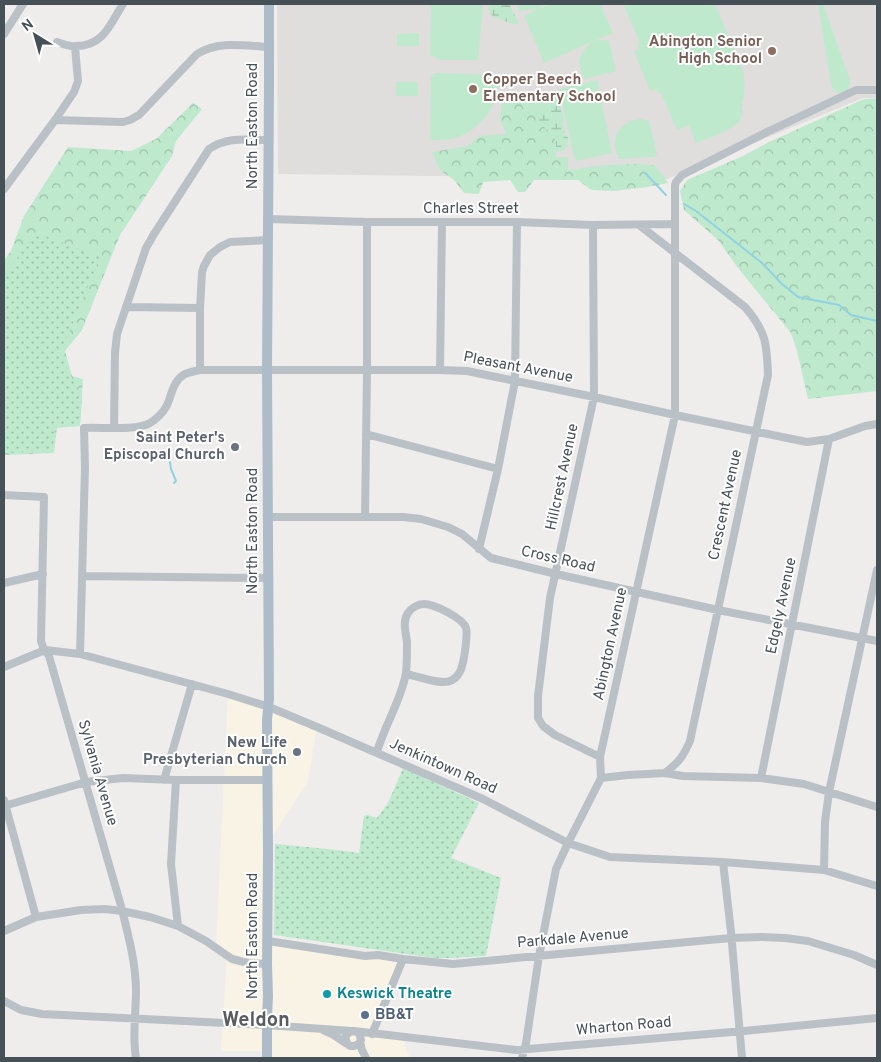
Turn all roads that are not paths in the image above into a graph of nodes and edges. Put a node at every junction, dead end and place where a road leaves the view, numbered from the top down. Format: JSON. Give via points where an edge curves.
{"nodes":[{"id":1,"x":23,"y":4,"type":"edge"},
{"id":2,"x":123,"y":4,"type":"edge"},
{"id":3,"x":268,"y":4,"type":"edge"},
{"id":4,"x":4,"y":34,"type":"edge"},
{"id":5,"x":57,"y":42,"type":"dead end"},
{"id":6,"x":75,"y":47,"type":"junction"},
{"id":7,"x":269,"y":47,"type":"junction"},
{"id":8,"x":877,"y":90,"type":"edge"},
{"id":9,"x":55,"y":120,"type":"junction"},
{"id":10,"x":268,"y":140,"type":"junction"},
{"id":11,"x":4,"y":189,"type":"edge"},
{"id":12,"x":268,"y":219,"type":"junction"},
{"id":13,"x":367,"y":222,"type":"junction"},
{"id":14,"x":442,"y":222,"type":"junction"},
{"id":15,"x":517,"y":222,"type":"junction"},
{"id":16,"x":675,"y":224,"type":"junction"},
{"id":17,"x":593,"y":225,"type":"junction"},
{"id":18,"x":639,"y":225,"type":"junction"},
{"id":19,"x":268,"y":240,"type":"junction"},
{"id":20,"x":675,"y":252,"type":"junction"},
{"id":21,"x":126,"y":307,"type":"junction"},
{"id":22,"x":200,"y":308,"type":"junction"},
{"id":23,"x":200,"y":370,"type":"junction"},
{"id":24,"x":267,"y":370,"type":"junction"},
{"id":25,"x":367,"y":370,"type":"junction"},
{"id":26,"x":440,"y":370,"type":"junction"},
{"id":27,"x":515,"y":381,"type":"junction"},
{"id":28,"x":594,"y":397,"type":"junction"},
{"id":29,"x":675,"y":415,"type":"junction"},
{"id":30,"x":877,"y":424,"type":"edge"},
{"id":31,"x":114,"y":428,"type":"junction"},
{"id":32,"x":756,"y":431,"type":"junction"},
{"id":33,"x":366,"y":434,"type":"junction"},
{"id":34,"x":829,"y":439,"type":"junction"},
{"id":35,"x":498,"y":469,"type":"junction"},
{"id":36,"x":4,"y":495,"type":"edge"},
{"id":37,"x":268,"y":517,"type":"junction"},
{"id":38,"x":365,"y":517,"type":"junction"},
{"id":39,"x":480,"y":549,"type":"junction"},
{"id":40,"x":877,"y":570,"type":"edge"},
{"id":41,"x":43,"y":574,"type":"junction"},
{"id":42,"x":556,"y":574,"type":"junction"},
{"id":43,"x":82,"y":576,"type":"junction"},
{"id":44,"x":267,"y":578,"type":"junction"},
{"id":45,"x":4,"y":583,"type":"edge"},
{"id":46,"x":636,"y":591,"type":"junction"},
{"id":47,"x":718,"y":610,"type":"junction"},
{"id":48,"x":792,"y":625,"type":"junction"},
{"id":49,"x":863,"y":637,"type":"junction"},
{"id":50,"x":877,"y":641,"type":"edge"},
{"id":51,"x":45,"y":650,"type":"junction"},
{"id":52,"x":80,"y":654,"type":"junction"},
{"id":53,"x":4,"y":667,"type":"edge"},
{"id":54,"x":406,"y":674,"type":"junction"},
{"id":55,"x":192,"y":684,"type":"junction"},
{"id":56,"x":268,"y":708,"type":"junction"},
{"id":57,"x":377,"y":752,"type":"junction"},
{"id":58,"x":600,"y":757,"type":"junction"},
{"id":59,"x":665,"y":773,"type":"junction"},
{"id":60,"x":601,"y":778,"type":"junction"},
{"id":61,"x":761,"y":778,"type":"junction"},
{"id":62,"x":164,"y":780,"type":"junction"},
{"id":63,"x":176,"y":780,"type":"junction"},
{"id":64,"x":268,"y":780,"type":"junction"},
{"id":65,"x":86,"y":782,"type":"junction"},
{"id":66,"x":830,"y":792,"type":"junction"},
{"id":67,"x":4,"y":804,"type":"edge"},
{"id":68,"x":877,"y":807,"type":"edge"},
{"id":69,"x":568,"y":842,"type":"junction"},
{"id":70,"x":723,"y":862,"type":"junction"},
{"id":71,"x":824,"y":870,"type":"junction"},
{"id":72,"x":877,"y":886,"type":"edge"},
{"id":73,"x":122,"y":911,"type":"junction"},
{"id":74,"x":36,"y":917,"type":"junction"},
{"id":75,"x":178,"y":926,"type":"junction"},
{"id":76,"x":4,"y":931,"type":"edge"},
{"id":77,"x":731,"y":938,"type":"junction"},
{"id":78,"x":268,"y":941,"type":"junction"},
{"id":79,"x":539,"y":956,"type":"junction"},
{"id":80,"x":403,"y":959,"type":"junction"},
{"id":81,"x":267,"y":964,"type":"junction"},
{"id":82,"x":877,"y":965,"type":"edge"},
{"id":83,"x":4,"y":1001,"type":"edge"},
{"id":84,"x":877,"y":1018,"type":"edge"},
{"id":85,"x":135,"y":1019,"type":"junction"},
{"id":86,"x":266,"y":1025,"type":"junction"},
{"id":87,"x":320,"y":1029,"type":"junction"},
{"id":88,"x":353,"y":1031,"type":"junction"},
{"id":89,"x":740,"y":1031,"type":"junction"},
{"id":90,"x":372,"y":1034,"type":"junction"},
{"id":91,"x":360,"y":1041,"type":"junction"},
{"id":92,"x":349,"y":1045,"type":"junction"},
{"id":93,"x":524,"y":1049,"type":"junction"},
{"id":94,"x":136,"y":1058,"type":"edge"},
{"id":95,"x":267,"y":1058,"type":"edge"},
{"id":96,"x":365,"y":1058,"type":"edge"},
{"id":97,"x":522,"y":1058,"type":"edge"},
{"id":98,"x":742,"y":1058,"type":"edge"}],
"edges":[{"from":1,"to":4,"type":"street"},
{"from":2,"to":6,"type":"street","via":[[104,35],[94,43]]},
{"from":3,"to":7,"type":"main road","name":"North Easton Road"},
{"from":5,"to":6,"type":"street"},
{"from":6,"to":9,"type":"street","via":[[78,81]]},
{"from":7,"to":9,"type":"street","via":[[221,45],[205,49],[139,115],[130,120]]},
{"from":7,"to":10,"type":"main road","name":"North Easton Road"},
{"from":8,"to":16,"type":"street","name":"Abington Avenue","via":[[856,90],[682,175],[675,185]]},
{"from":9,"to":11,"type":"street"},
{"from":10,"to":12,"type":"main road","name":"North Easton Road"},
{"from":10,"to":21,"type":"street","via":[[229,140],[209,149],[146,248]]},
{"from":12,"to":13,"type":"street","name":"Charles Street"},
{"from":12,"to":19,"type":"main road","name":"North Easton Road"},
{"from":13,"to":14,"type":"street","name":"Charles Street"},
{"from":13,"to":25,"type":"street"},
{"from":14,"to":15,"type":"street","name":"Charles Street"},
{"from":14,"to":26,"type":"street"},
{"from":15,"to":17,"type":"street","name":"Charles Street"},
{"from":15,"to":27,"type":"street"},
{"from":16,"to":18,"type":"street","name":"Charles Street"},
{"from":16,"to":20,"type":"street","name":"Abington Avenue"},
{"from":17,"to":18,"type":"street","name":"Charles Street"},
{"from":17,"to":28,"type":"street","name":"Hillcrest Avenue"},
{"from":18,"to":20,"type":"street","name":"Crescent Avenue"},
{"from":19,"to":22,"type":"street","via":[[230,242],[210,255],[202,272]]},
{"from":19,"to":24,"type":"main road","name":"North Easton Road"},
{"from":20,"to":29,"type":"street","name":"Abington Avenue"},
{"from":20,"to":32,"type":"street","name":"Crescent Avenue","via":[[744,307],[762,332],[767,348],[768,375]]},
{"from":21,"to":22,"type":"street"},
{"from":21,"to":31,"type":"street","via":[[115,344]]},
{"from":22,"to":23,"type":"street"},
{"from":23,"to":24,"type":"street","name":"Pleasant Avenue"},
{"from":23,"to":31,"type":"street","name":"Pleasant Avenue","via":[[186,374],[176,382],[165,410],[149,424]]},
{"from":24,"to":25,"type":"street","name":"Pleasant Avenue"},
{"from":24,"to":37,"type":"main road","name":"North Easton Road"},
{"from":25,"to":26,"type":"street","name":"Pleasant Avenue"},
{"from":25,"to":33,"type":"street"},
{"from":26,"to":27,"type":"street","name":"Pleasant Avenue","via":[[467,371]]},
{"from":27,"to":28,"type":"street","name":"Pleasant Avenue"},
{"from":27,"to":35,"type":"street"},
{"from":28,"to":29,"type":"street","name":"Pleasant Avenue"},
{"from":28,"to":42,"type":"street","name":"Hillcrest Avenue"},
{"from":29,"to":32,"type":"street","name":"Pleasant Avenue"},
{"from":29,"to":46,"type":"street","name":"Abington Avenue"},
{"from":30,"to":34,"type":"street","name":"Pleasant Avenue"},
{"from":31,"to":43,"type":"street","name":"Pleasant Avenue","via":[[84,428]]},
{"from":32,"to":34,"type":"street","name":"Pleasant Avenue","via":[[807,442]]},
{"from":32,"to":47,"type":"street","name":"Crescent Avenue"},
{"from":33,"to":35,"type":"street"},
{"from":33,"to":38,"type":"street"},
{"from":34,"to":48,"type":"street","name":"Edgely Avenue"},
{"from":35,"to":39,"type":"street"},
{"from":36,"to":41,"type":"street","name":"Sylvania Avenue","via":[[44,497]]},
{"from":37,"to":38,"type":"street","name":"Cross Road"},
{"from":37,"to":44,"type":"main road","name":"North Easton Road"},
{"from":38,"to":39,"type":"street","name":"Cross Road","via":[[421,518],[462,534]]},
{"from":39,"to":42,"type":"street","name":"Cross Road","via":[[491,558]]},
{"from":40,"to":49,"type":"street"},
{"from":41,"to":45,"type":"street"},
{"from":41,"to":51,"type":"street","name":"Sylvania Avenue","via":[[41,641]]},
{"from":42,"to":46,"type":"street","name":"Cross Road"},
{"from":42,"to":58,"type":"street","name":"Hillcrest Avenue","via":[[538,696],[538,718],[555,735]]},
{"from":43,"to":44,"type":"street"},
{"from":43,"to":52,"type":"street"},
{"from":44,"to":56,"type":"main road","name":"North Easton Road"},
{"from":46,"to":47,"type":"street","name":"Cross Road"},
{"from":46,"to":58,"type":"street","name":"Abington Avenue"},
{"from":47,"to":48,"type":"street","name":"Cross Road"},
{"from":47,"to":59,"type":"street","name":"Crescent Avenue","via":[[690,741],[684,755]]},
{"from":48,"to":49,"type":"street","name":"Cross Road"},
{"from":48,"to":61,"type":"street","name":"Edgely Avenue"},
{"from":49,"to":50,"type":"street","name":"Cross Road"},
{"from":49,"to":66,"type":"street"},
{"from":51,"to":52,"type":"street","name":"Jenkintown Road"},
{"from":51,"to":53,"type":"street","name":"Jenkintown Road"},
{"from":51,"to":65,"type":"street","name":"Sylvania Avenue","via":[[50,656]]},
{"from":52,"to":55,"type":"street","name":"Jenkintown Road"},
{"from":54,"to":54,"type":"street","via":[[404,620],[407,614],[424,604],[461,620],[466,635],[462,668],[456,677],[444,682]]},
{"from":54,"to":57,"type":"street"},
{"from":55,"to":56,"type":"street","name":"Jenkintown Road"},
{"from":55,"to":62,"type":"street"},
{"from":56,"to":57,"type":"street","name":"Jenkintown Road"},
{"from":56,"to":64,"type":"main road","name":"North Easton Road"},
{"from":57,"to":69,"type":"street","name":"Jenkintown Road","via":[[483,799]]},
{"from":58,"to":60,"type":"street","name":"Abington Avenue"},
{"from":59,"to":60,"type":"street"},
{"from":59,"to":61,"type":"street"},
{"from":60,"to":69,"type":"street"},
{"from":61,"to":66,"type":"street","via":[[804,784]]},
{"from":62,"to":63,"type":"street"},
{"from":62,"to":65,"type":"street","via":[[123,778]]},
{"from":63,"to":64,"type":"street"},
{"from":63,"to":75,"type":"street","via":[[171,864]]},
{"from":64,"to":78,"type":"main road","name":"North Easton Road"},
{"from":65,"to":67,"type":"street"},
{"from":65,"to":73,"type":"street","name":"Sylvania Avenue"},
{"from":66,"to":68,"type":"street"},
{"from":66,"to":71,"type":"street","via":[[825,822]]},
{"from":67,"to":74,"type":"street"},
{"from":69,"to":70,"type":"street","name":"Jenkintown Road","via":[[610,857]]},
{"from":69,"to":79,"type":"street","via":[[556,869]]},
{"from":70,"to":71,"type":"street","name":"Jenkintown Road"},
{"from":70,"to":77,"type":"street"},
{"from":71,"to":72,"type":"street","name":"Jenkintown Road"},
{"from":73,"to":74,"type":"street","via":[[81,910]]},
{"from":73,"to":75,"type":"street"},
{"from":73,"to":85,"type":"street","name":"Sylvania Avenue","via":[[135,980]]},
{"from":74,"to":76,"type":"street"},
{"from":75,"to":81,"type":"street","via":[[232,958]]},
{"from":77,"to":79,"type":"street","name":"Parkdale Avenue"},
{"from":77,"to":82,"type":"street","name":"Parkdale Avenue","via":[[785,938],[808,942]]},
{"from":77,"to":89,"type":"street"},
{"from":78,"to":80,"type":"street","name":"Parkdale Avenue"},
{"from":78,"to":81,"type":"main road","name":"North Easton Road"},
{"from":79,"to":80,"type":"street","name":"Parkdale Avenue","via":[[453,964]]},
{"from":79,"to":93,"type":"street"},
{"from":80,"to":90,"type":"street"},
{"from":81,"to":86,"type":"main road","name":"North Easton Road"},
{"from":83,"to":85,"type":"street","name":"Wharton Road","via":[[21,1010],[42,1014]]},
{"from":84,"to":89,"type":"street","name":"Wharton Road"},
{"from":85,"to":86,"type":"street","name":"Wharton Road"},
{"from":85,"to":94,"type":"street","name":"Sylvania Avenue"},
{"from":86,"to":87,"type":"street","name":"Wharton Road"},
{"from":86,"to":95,"type":"main road","name":"North Easton Road"},
{"from":87,"to":88,"type":"street","name":"Wharton Road"},
{"from":87,"to":92,"type":"street"},
{"from":88,"to":90,"type":"street","name":"Wharton Road"},
{"from":88,"to":91,"type":"street","via":[[360,1034]]},
{"from":88,"to":92,"type":"street","via":[[346,1036]]},
{"from":89,"to":93,"type":"street","name":"Wharton Road"},
{"from":89,"to":98,"type":"street"},
{"from":90,"to":91,"type":"street"},
{"from":90,"to":93,"type":"street","name":"Wharton Road"},
{"from":91,"to":92,"type":"street","via":[[357,1046]]},
{"from":91,"to":96,"type":"street"},
{"from":92,"to":96,"type":"street"},
{"from":93,"to":97,"type":"street"}]}
